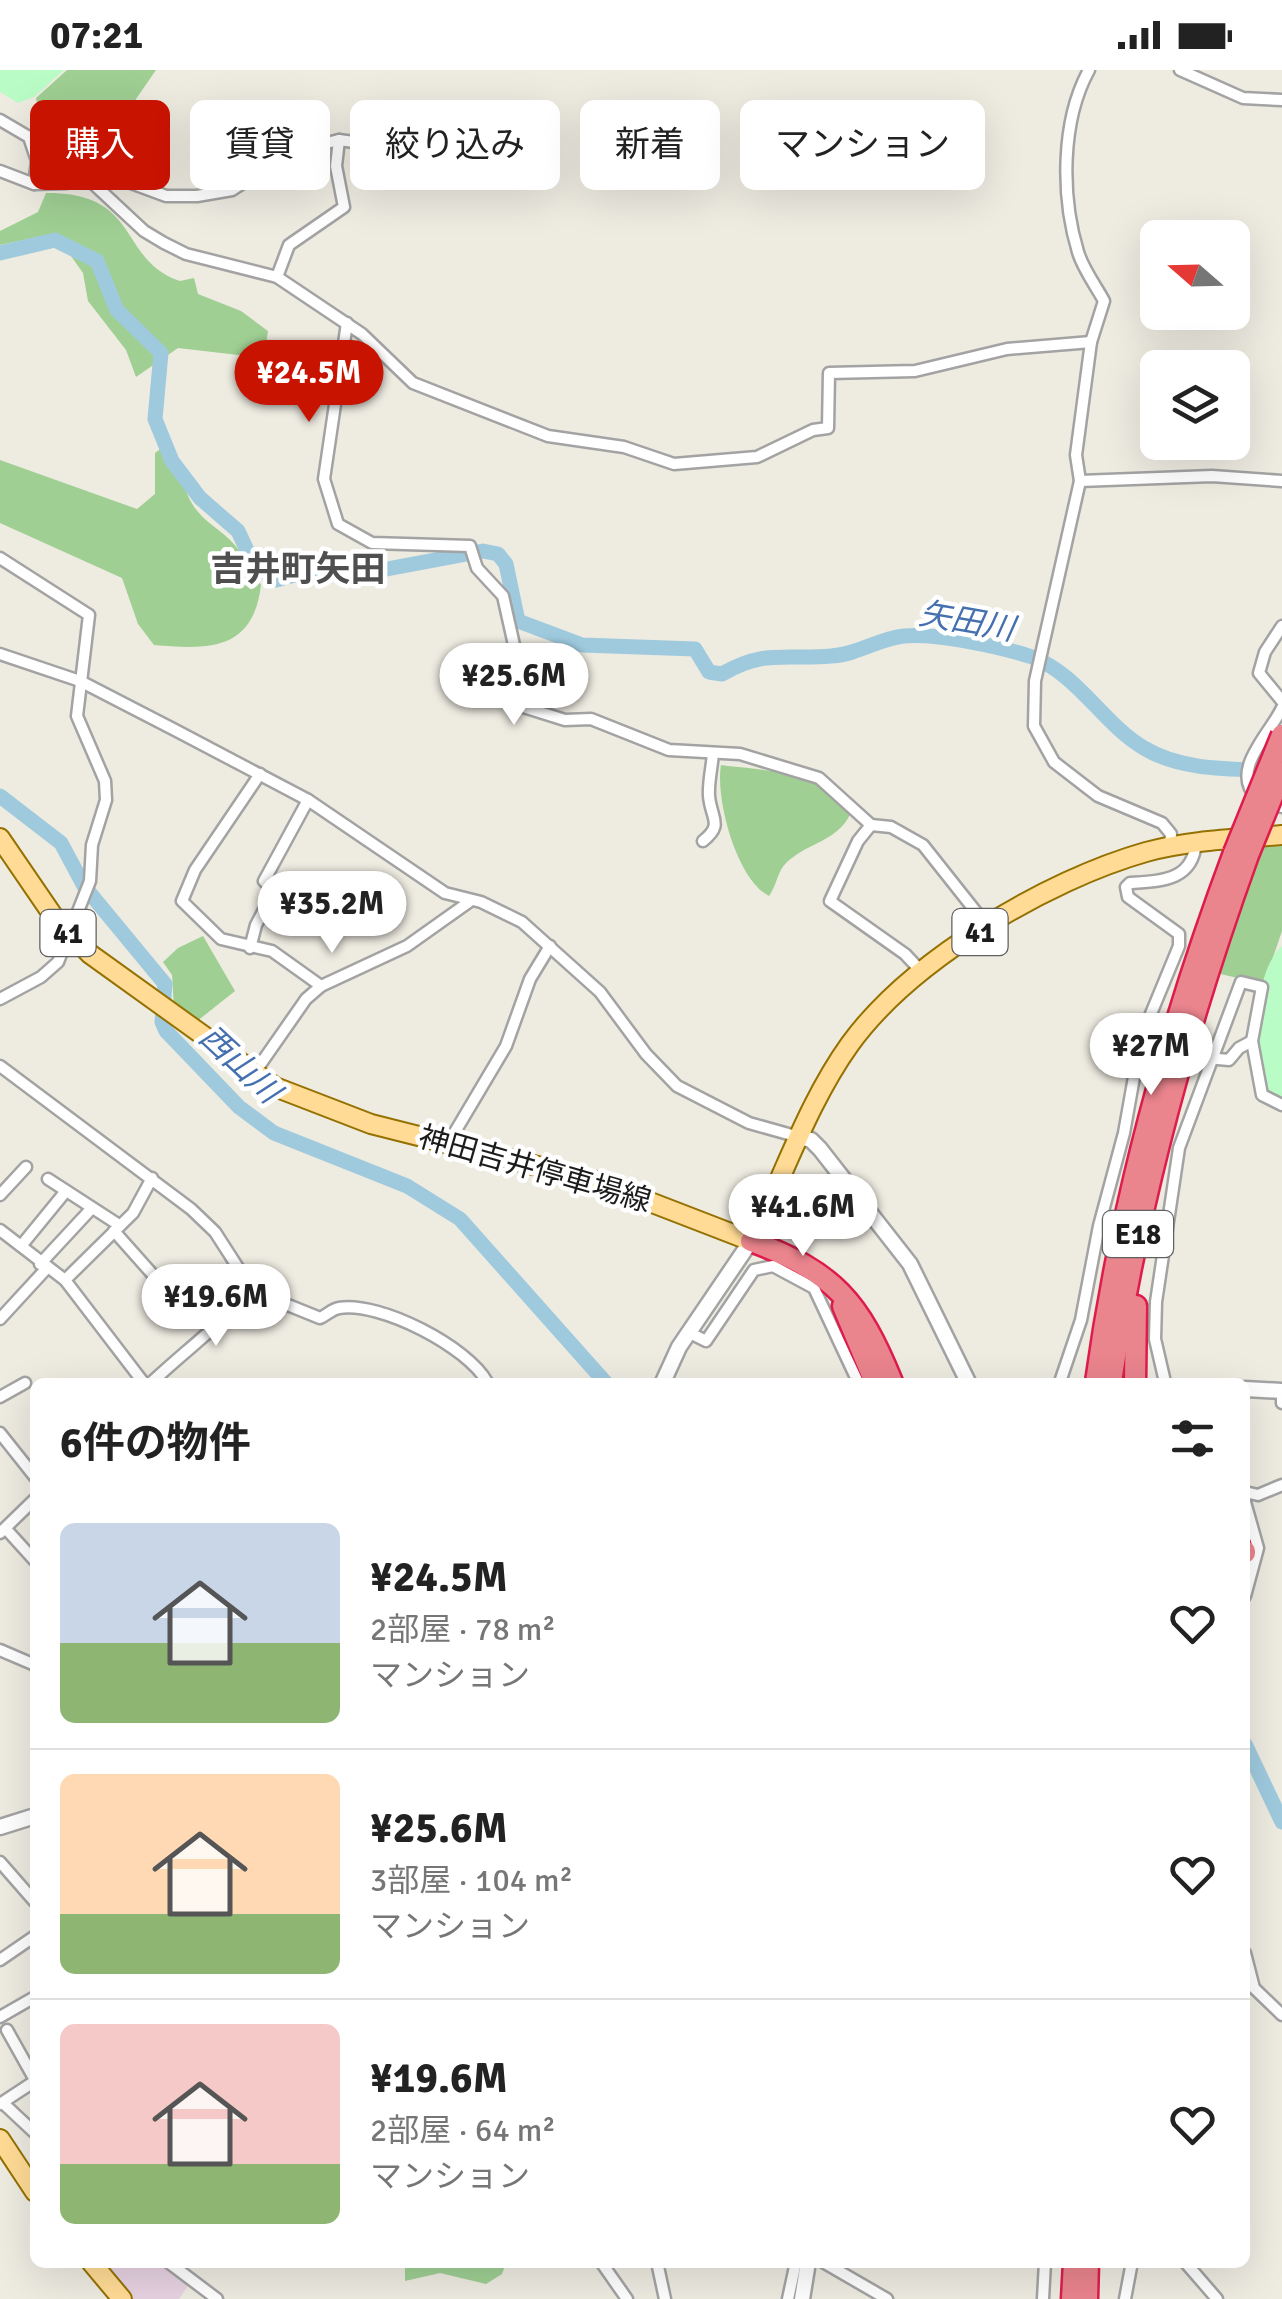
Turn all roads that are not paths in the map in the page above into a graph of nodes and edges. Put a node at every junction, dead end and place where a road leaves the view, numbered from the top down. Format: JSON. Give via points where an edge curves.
{"nodes":[{"id":1,"x":1089,"y":70,"type":"edge"},
{"id":2,"x":1180,"y":70,"type":"edge"},
{"id":3,"x":1282,"y":100,"type":"edge"},
{"id":4,"x":0,"y":120,"type":"edge"},
{"id":5,"x":30,"y":140,"type":"edge"},
{"id":6,"x":339,"y":140,"type":"junction"},
{"id":7,"x":350,"y":141,"type":"edge"},
{"id":8,"x":0,"y":171,"type":"edge"},
{"id":9,"x":30,"y":182,"type":"edge"},
{"id":10,"x":101,"y":190,"type":"edge"},
{"id":11,"x":151,"y":190,"type":"edge"},
{"id":12,"x":277,"y":278,"type":"junction"},
{"id":13,"x":348,"y":323,"type":"junction"},
{"id":14,"x":1090,"y":342,"type":"junction"},
{"id":15,"x":1080,"y":481,"type":"junction"},
{"id":16,"x":1282,"y":482,"type":"edge"},
{"id":17,"x":0,"y":558,"type":"edge"},
{"id":18,"x":1282,"y":626,"type":"edge"},
{"id":19,"x":0,"y":654,"type":"edge"},
{"id":20,"x":80,"y":681,"type":"junction"},
{"id":21,"x":1282,"y":704,"type":"edge"},
{"id":22,"x":1282,"y":734,"type":"edge"},
{"id":23,"x":713,"y":753,"type":"junction"},
{"id":24,"x":1282,"y":772,"type":"edge"},
{"id":25,"x":260,"y":774,"type":"junction"},
{"id":26,"x":308,"y":800,"type":"junction"},
{"id":27,"x":1282,"y":807,"type":"edge"},
{"id":28,"x":871,"y":825,"type":"junction"},
{"id":29,"x":1282,"y":835,"type":"edge"},
{"id":30,"x":703,"y":841,"type":"dead end"},
{"id":31,"x":1196,"y":842,"type":"junction"},
{"id":32,"x":1170,"y":846,"type":"junction"},
{"id":33,"x":4,"y":850,"type":"edge"},
{"id":34,"x":1241,"y":854,"type":"junction"},
{"id":35,"x":469,"y":902,"type":"junction"},
{"id":36,"x":988,"y":926,"type":"junction"},
{"id":37,"x":69,"y":934,"type":"junction"},
{"id":38,"x":550,"y":946,"type":"junction"},
{"id":39,"x":250,"y":948,"type":"junction"},
{"id":40,"x":920,"y":970,"type":"junction"},
{"id":41,"x":320,"y":986,"type":"junction"},
{"id":42,"x":0,"y":999,"type":"edge"},
{"id":43,"x":1145,"y":1040,"type":"junction"},
{"id":44,"x":1252,"y":1041,"type":"junction"},
{"id":45,"x":1208,"y":1059,"type":"junction"},
{"id":46,"x":0,"y":1066,"type":"edge"},
{"id":47,"x":253,"y":1074,"type":"junction"},
{"id":48,"x":1172,"y":1087,"type":"junction"},
{"id":49,"x":1282,"y":1104,"type":"edge"},
{"id":50,"x":800,"y":1138,"type":"junction"},
{"id":51,"x":449,"y":1142,"type":"junction"},
{"id":52,"x":1140,"y":1149,"type":"junction"},
{"id":53,"x":26,"y":1167,"type":"dead end"},
{"id":54,"x":152,"y":1178,"type":"junction"},
{"id":55,"x":48,"y":1180,"type":"dead end"},
{"id":56,"x":66,"y":1191,"type":"junction"},
{"id":57,"x":0,"y":1195,"type":"edge"},
{"id":58,"x":92,"y":1208,"type":"junction"},
{"id":59,"x":116,"y":1228,"type":"junction"},
{"id":60,"x":0,"y":1230,"type":"edge"},
{"id":61,"x":751,"y":1241,"type":"junction"},
{"id":62,"x":22,"y":1246,"type":"junction"},
{"id":63,"x":43,"y":1267,"type":"junction"},
{"id":64,"x":821,"y":1274,"type":"junction"},
{"id":65,"x":65,"y":1280,"type":"junction"},
{"id":66,"x":162,"y":1285,"type":"dead end"},
{"id":67,"x":251,"y":1289,"type":"junction"},
{"id":68,"x":0,"y":1319,"type":"edge"},
{"id":69,"x":690,"y":1333,"type":"junction"},
{"id":70,"x":140,"y":1378,"type":"edge"},
{"id":71,"x":156,"y":1378,"type":"edge"},
{"id":72,"x":484,"y":1378,"type":"edge"},
{"id":73,"x":664,"y":1378,"type":"edge"},
{"id":74,"x":856,"y":1378,"type":"edge"},
{"id":75,"x":873,"y":1378,"type":"edge"},
{"id":76,"x":890,"y":1378,"type":"edge"},
{"id":77,"x":966,"y":1378,"type":"edge"},
{"id":78,"x":1061,"y":1378,"type":"edge"},
{"id":79,"x":1087,"y":1378,"type":"edge"},
{"id":80,"x":1097,"y":1378,"type":"edge"},
{"id":81,"x":1113,"y":1378,"type":"edge"},
{"id":82,"x":1135,"y":1378,"type":"edge"},
{"id":83,"x":1163,"y":1378,"type":"edge"},
{"id":84,"x":25,"y":1383,"type":"dead end"},
{"id":85,"x":1250,"y":1389,"type":"edge"},
{"id":86,"x":1282,"y":1391,"type":"edge"},
{"id":87,"x":0,"y":1398,"type":"edge"},
{"id":88,"x":0,"y":1433,"type":"edge"},
{"id":89,"x":30,"y":1471,"type":"edge"},
{"id":90,"x":1282,"y":1485,"type":"edge"},
{"id":91,"x":1250,"y":1493,"type":"edge"},
{"id":92,"x":30,"y":1505,"type":"edge"},
{"id":93,"x":1250,"y":1520,"type":"edge"},
{"id":94,"x":3,"y":1531,"type":"edge"},
{"id":95,"x":30,"y":1556,"type":"edge"},
{"id":96,"x":1250,"y":1578,"type":"edge"},
{"id":97,"x":0,"y":1650,"type":"edge"},
{"id":98,"x":30,"y":1663,"type":"edge"},
{"id":99,"x":30,"y":1818,"type":"edge"},
{"id":100,"x":0,"y":1827,"type":"edge"},
{"id":101,"x":0,"y":1862,"type":"edge"},
{"id":102,"x":30,"y":1896,"type":"edge"},
{"id":103,"x":30,"y":1939,"type":"edge"},
{"id":104,"x":0,"y":1960,"type":"edge"},
{"id":105,"x":1250,"y":1972,"type":"edge"},
{"id":106,"x":30,"y":2000,"type":"edge"},
{"id":107,"x":1282,"y":2015,"type":"edge"},
{"id":108,"x":0,"y":2018,"type":"edge"},
{"id":109,"x":7,"y":2030,"type":"dead end"},
{"id":110,"x":30,"y":2071,"type":"edge"},
{"id":111,"x":30,"y":2084,"type":"edge"},
{"id":112,"x":2,"y":2104,"type":"edge"},
{"id":113,"x":30,"y":2129,"type":"edge"},
{"id":114,"x":0,"y":2139,"type":"edge"},
{"id":115,"x":30,"y":2184,"type":"edge"},
{"id":116,"x":96,"y":2268,"type":"edge"},
{"id":117,"x":176,"y":2268,"type":"edge"},
{"id":118,"x":606,"y":2268,"type":"edge"},
{"id":119,"x":658,"y":2268,"type":"edge"},
{"id":120,"x":795,"y":2268,"type":"edge"},
{"id":121,"x":807,"y":2268,"type":"edge"},
{"id":122,"x":833,"y":2268,"type":"edge"},
{"id":123,"x":1045,"y":2268,"type":"edge"},
{"id":124,"x":1074,"y":2268,"type":"edge"},
{"id":125,"x":1088,"y":2268,"type":"edge"},
{"id":126,"x":1131,"y":2268,"type":"edge"},
{"id":127,"x":1191,"y":2268,"type":"edge"},
{"id":128,"x":122,"y":2299,"type":"edge"},
{"id":129,"x":217,"y":2299,"type":"edge"},
{"id":130,"x":627,"y":2299,"type":"edge"},
{"id":131,"x":665,"y":2299,"type":"edge"},
{"id":132,"x":788,"y":2299,"type":"edge"},
{"id":133,"x":802,"y":2299,"type":"edge"},
{"id":134,"x":887,"y":2299,"type":"edge"},
{"id":135,"x":1043,"y":2299,"type":"edge"},
{"id":136,"x":1072,"y":2299,"type":"edge"},
{"id":137,"x":1086,"y":2299,"type":"edge"},
{"id":138,"x":1126,"y":2299,"type":"edge"},
{"id":139,"x":1217,"y":2299,"type":"edge"}],
"edges":[{"from":1,"to":14,"type":"street","via":[[1069,115],[1068,186],[1078,254],[1104,301]]},
{"from":2,"to":3,"type":"street","via":[[1243,98]]},
{"from":4,"to":5,"type":"street"},
{"from":6,"to":7,"type":"street"},
{"from":6,"to":11,"type":"street","via":[[293,151],[220,194],[166,196]]},
{"from":6,"to":12,"type":"street","via":[[344,207],[289,245]]},
{"from":8,"to":9,"type":"street"},
{"from":10,"to":12,"type":"street","via":[[144,231],[186,254]]},
{"from":12,"to":13,"type":"street"},
{"from":13,"to":14,"type":"street","via":[[428,392],[548,436],[624,447],[674,464],[757,457],[828,428],[830,374],[915,371],[1007,349]]},
{"from":13,"to":23,"type":"street","via":[[324,479],[338,524],[372,543],[470,546],[477,568],[503,596],[514,645],[502,692],[510,706],[564,720],[591,719],[669,750]]},
{"from":14,"to":15,"type":"street","via":[[1076,455]]},
{"from":15,"to":16,"type":"street","via":[[1212,476]]},
{"from":15,"to":32,"type":"street","via":[[1035,681],[1034,726],[1054,762],[1098,796],[1162,823]]},
{"from":17,"to":20,"type":"street","via":[[89,615]]},
{"from":18,"to":21,"type":"street","via":[[1260,673]]},
{"from":19,"to":20,"type":"street"},
{"from":20,"to":25,"type":"street"},
{"from":20,"to":37,"type":"street","via":[[77,716],[106,780],[106,800],[92,844],[90,881]]},
{"from":21,"to":27,"type":"street","via":[[1253,753],[1248,776],[1251,792]]},
{"from":22,"to":34,"type":"highway","number":"E18","bridge":true},
{"from":23,"to":28,"type":"street","via":[[740,754],[819,778]]},
{"from":23,"to":30,"type":"street","via":[[709,795],[718,819]]},
{"from":24,"to":34,"type":"highway","number":"E18","bridge":true},
{"from":25,"to":26,"type":"street"},
{"from":25,"to":39,"type":"street","via":[[195,870],[182,901],[220,939]]},
{"from":26,"to":35,"type":"street"},
{"from":26,"to":39,"type":"street","via":[[264,882],[274,891]]},
{"from":28,"to":36,"type":"street","via":[[924,845]]},
{"from":28,"to":40,"type":"street","via":[[830,901]]},
{"from":29,"to":31,"type":"main road","number":"41"},
{"from":31,"to":32,"type":"main road","number":"41"},
{"from":31,"to":43,"type":"street","via":[[1191,861],[1175,877],[1126,887],[1128,896],[1179,934]]},
{"from":32,"to":36,"type":"main road","number":"41","via":[[1094,870]]},
{"from":33,"to":37,"type":"main road","name":"神田吉井停車場線","number":"41"},
{"from":34,"to":48,"type":"highway","number":"E18"},
{"from":34,"to":52,"type":"highway","number":"E18","via":[[1176,1021]]},
{"from":35,"to":38,"type":"street","via":[[502,911]]},
{"from":35,"to":41,"type":"street","via":[[407,946]]},
{"from":36,"to":40,"type":"main road","number":"41"},
{"from":37,"to":42,"type":"street","via":[[50,971]]},
{"from":37,"to":47,"type":"main road","name":"神田吉井停車場線","number":"41"},
{"from":38,"to":50,"type":"street","via":[[600,992],[677,1086],[749,1123]]},
{"from":38,"to":51,"type":"street","via":[[530,979],[506,1046]]},
{"from":39,"to":41,"type":"street","via":[[272,951]]},
{"from":40,"to":50,"type":"main road","number":"41","via":[[849,1047]]},
{"from":41,"to":47,"type":"street"},
{"from":43,"to":45,"type":"street","bridge":true},
{"from":43,"to":78,"type":"street","via":[[1081,1320]]},
{"from":44,"to":45,"type":"street","via":[[1229,1060]]},
{"from":44,"to":45,"type":"street","via":[[1263,993],[1257,983],[1240,982]]},
{"from":44,"to":49,"type":"street","via":[[1262,1095]]},
{"from":45,"to":83,"type":"street","via":[[1178,1148],[1159,1269],[1155,1339]]},
{"from":46,"to":54,"type":"street"},
{"from":47,"to":51,"type":"main road","name":"神田吉井停車場線","number":"41","via":[[339,1114]]},
{"from":48,"to":81,"type":"highway","number":"E18"},
{"from":48,"to":82,"type":"highway","via":[[1138,1280]]},
{"from":50,"to":61,"type":"main road","number":"41"},
{"from":50,"to":77,"type":"street","via":[[820,1149],[910,1264]]},
{"from":51,"to":61,"type":"main road","name":"神田吉井停車場線","number":"41","via":[[593,1180]]},
{"from":52,"to":79,"type":"highway"},
{"from":52,"to":80,"type":"highway","number":"E18"},
{"from":53,"to":57,"type":"street"},
{"from":54,"to":59,"type":"street","via":[[133,1213]]},
{"from":54,"to":67,"type":"street","via":[[215,1232]]},
{"from":55,"to":56,"type":"street"},
{"from":56,"to":58,"type":"street"},
{"from":56,"to":62,"type":"street"},
{"from":58,"to":59,"type":"street"},
{"from":58,"to":63,"type":"street"},
{"from":59,"to":65,"type":"street"},
{"from":59,"to":66,"type":"street"},
{"from":60,"to":62,"type":"street"},
{"from":61,"to":64,"type":"highway"},
{"from":61,"to":69,"type":"street"},
{"from":62,"to":63,"type":"street"},
{"from":63,"to":65,"type":"street"},
{"from":63,"to":68,"type":"street"},
{"from":64,"to":75,"type":"highway","via":[[844,1306]]},
{"from":64,"to":76,"type":"highway","via":[[862,1315]]},
{"from":65,"to":70,"type":"street"},
{"from":67,"to":71,"type":"street"},
{"from":67,"to":72,"type":"street","via":[[320,1318],[335,1308],[371,1309],[452,1348]]},
{"from":69,"to":73,"type":"street"},
{"from":69,"to":74,"type":"street","via":[[706,1340],[754,1270],[773,1266],[814,1288]]},
{"from":84,"to":87,"type":"street"},
{"from":85,"to":86,"type":"street"},
{"from":88,"to":89,"type":"street"},
{"from":90,"to":91,"type":"street"},
{"from":92,"to":94,"type":"street"},
{"from":93,"to":96,"type":"street","via":[[1258,1548]]},
{"from":94,"to":95,"type":"street"},
{"from":97,"to":98,"type":"street"},
{"from":99,"to":100,"type":"street"},
{"from":101,"to":102,"type":"street"},
{"from":103,"to":104,"type":"street"},
{"from":105,"to":107,"type":"street","via":[[1254,1988]]},
{"from":106,"to":108,"type":"street"},
{"from":109,"to":110,"type":"street"},
{"from":111,"to":112,"type":"street"},
{"from":112,"to":113,"type":"street"},
{"from":114,"to":115,"type":"main road"},
{"from":116,"to":128,"type":"main road"},
{"from":117,"to":129,"type":"street"},
{"from":118,"to":130,"type":"street"},
{"from":119,"to":131,"type":"street"},
{"from":120,"to":132,"type":"street"},
{"from":121,"to":133,"type":"street"},
{"from":122,"to":134,"type":"street"},
{"from":123,"to":135,"type":"street"},
{"from":124,"to":136,"type":"highway"},
{"from":125,"to":137,"type":"highway"},
{"from":126,"to":138,"type":"street"},
{"from":127,"to":139,"type":"street"}]}
